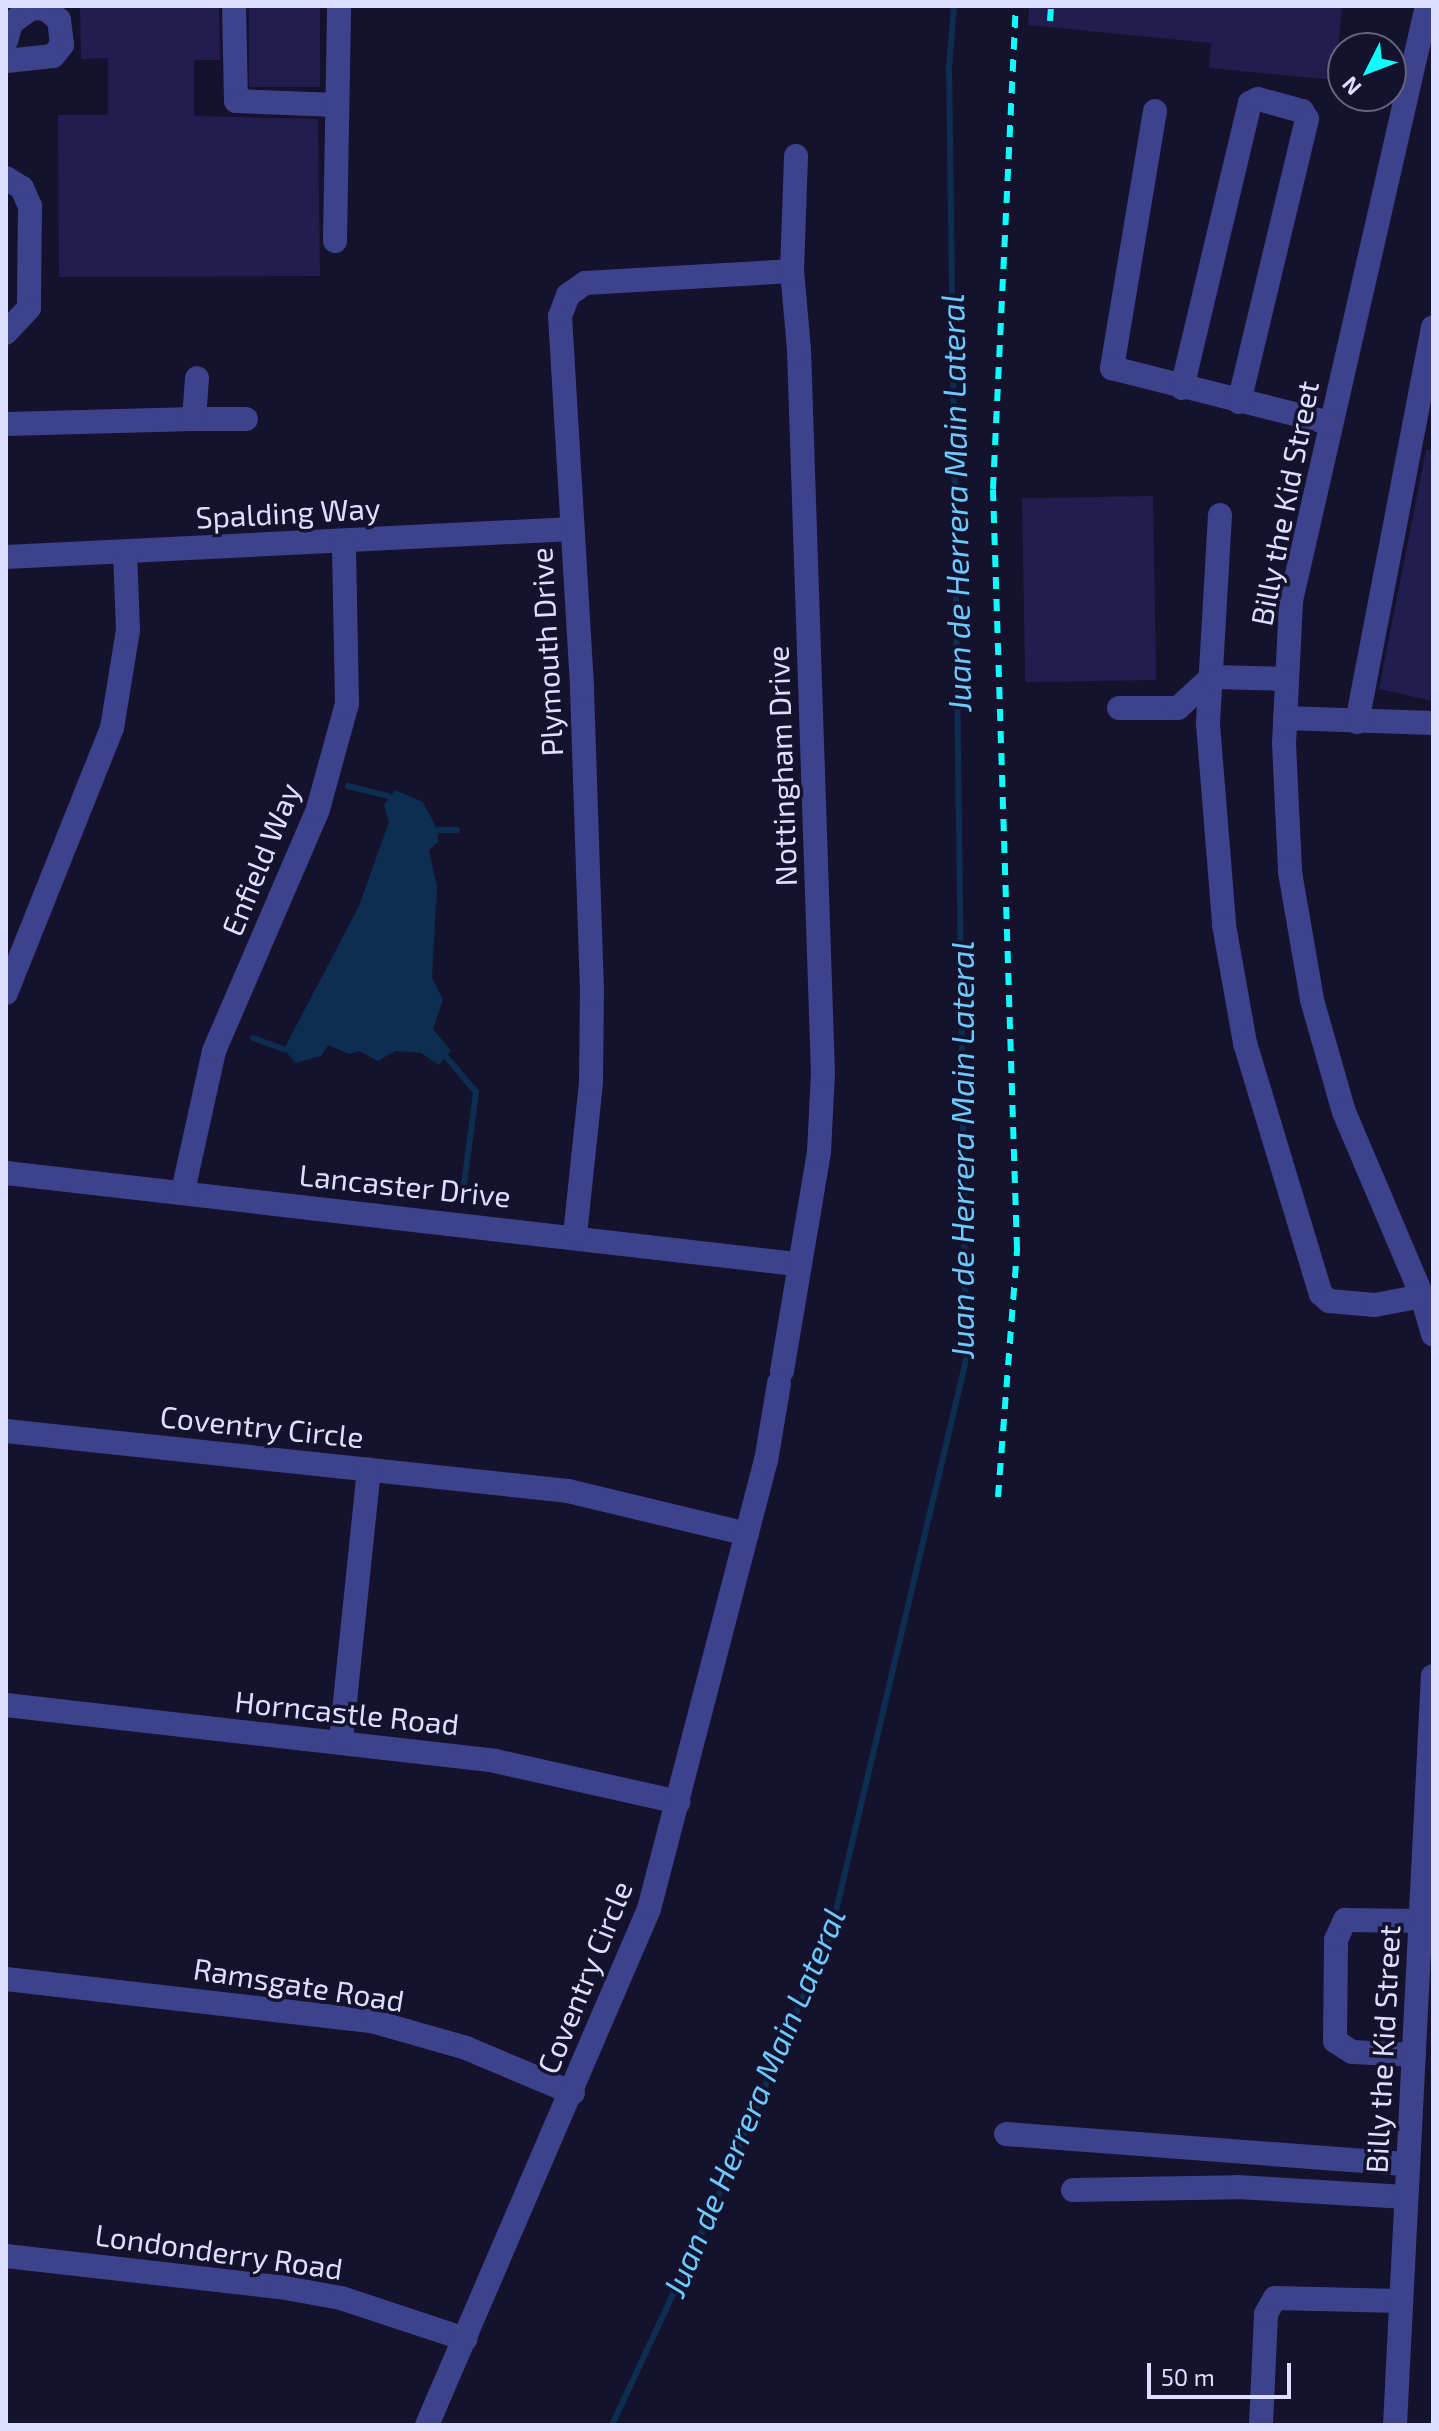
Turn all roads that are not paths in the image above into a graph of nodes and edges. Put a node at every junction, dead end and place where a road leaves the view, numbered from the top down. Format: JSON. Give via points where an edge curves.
{"nodes":[{"id":1,"x":234,"y":6,"type":"edge"},
{"id":2,"x":339,"y":6,"type":"edge"},
{"id":3,"x":1427,"y":6,"type":"edge"},
{"id":4,"x":1423,"y":73,"type":"edge"},
{"id":5,"x":337,"y":105,"type":"junction"},
{"id":6,"x":1155,"y":111,"type":"dead end"},
{"id":7,"x":796,"y":156,"type":"dead end"},
{"id":8,"x":6,"y":178,"type":"edge"},
{"id":9,"x":335,"y":241,"type":"dead end"},
{"id":10,"x":792,"y":271,"type":"junction"},
{"id":11,"x":1433,"y":327,"type":"edge"},
{"id":12,"x":6,"y":333,"type":"edge"},
{"id":13,"x":197,"y":378,"type":"dead end"},
{"id":14,"x":1182,"y":388,"type":"junction"},
{"id":15,"x":1239,"y":402,"type":"junction"},
{"id":16,"x":194,"y":419,"type":"junction"},
{"id":17,"x":246,"y":419,"type":"dead end"},
{"id":18,"x":1330,"y":423,"type":"junction"},
{"id":19,"x":6,"y":424,"type":"edge"},
{"id":20,"x":1220,"y":515,"type":"dead end"},
{"id":21,"x":572,"y":529,"type":"junction"},
{"id":22,"x":344,"y":543,"type":"junction"},
{"id":23,"x":125,"y":552,"type":"junction"},
{"id":24,"x":6,"y":557,"type":"edge"},
{"id":25,"x":1212,"y":677,"type":"junction"},
{"id":26,"x":1287,"y":679,"type":"junction"},
{"id":27,"x":1119,"y":708,"type":"dead end"},
{"id":28,"x":1285,"y":718,"type":"junction"},
{"id":29,"x":1357,"y":722,"type":"junction"},
{"id":30,"x":1433,"y":723,"type":"edge"},
{"id":31,"x":6,"y":993,"type":"edge"},
{"id":32,"x":6,"y":1173,"type":"edge"},
{"id":33,"x":183,"y":1191,"type":"junction"},
{"id":34,"x":575,"y":1235,"type":"junction"},
{"id":35,"x":796,"y":1264,"type":"junction"},
{"id":36,"x":1422,"y":1296,"type":"junction"},
{"id":37,"x":1433,"y":1334,"type":"edge"},
{"id":38,"x":6,"y":1431,"type":"edge"},
{"id":39,"x":766,"y":1461,"type":"joint"},
{"id":40,"x":369,"y":1469,"type":"junction"},
{"id":41,"x":747,"y":1534,"type":"junction"},
{"id":42,"x":1433,"y":1676,"type":"edge"},
{"id":43,"x":6,"y":1705,"type":"edge"},
{"id":44,"x":341,"y":1740,"type":"junction"},
{"id":45,"x":678,"y":1802,"type":"junction"},
{"id":46,"x":1421,"y":1921,"type":"junction"},
{"id":47,"x":6,"y":1979,"type":"edge"},
{"id":48,"x":1414,"y":2055,"type":"junction"},
{"id":49,"x":573,"y":2093,"type":"junction"},
{"id":50,"x":1006,"y":2134,"type":"dead end"},
{"id":51,"x":1408,"y":2164,"type":"junction"},
{"id":52,"x":1073,"y":2190,"type":"dead end"},
{"id":53,"x":1406,"y":2197,"type":"junction"},
{"id":54,"x":6,"y":2256,"type":"edge"},
{"id":55,"x":1401,"y":2301,"type":"junction"},
{"id":56,"x":465,"y":2339,"type":"junction"},
{"id":57,"x":427,"y":2425,"type":"edge"},
{"id":58,"x":1261,"y":2425,"type":"edge"},
{"id":59,"x":1395,"y":2425,"type":"edge"}],
"edges":[{"from":1,"to":5,"type":"street","via":[[236,101]]},
{"from":2,"to":5,"type":"street"},
{"from":3,"to":4,"type":"street","name":"Billy the Kid Street"},
{"from":4,"to":18,"type":"street","name":"Billy the Kid Street"},
{"from":5,"to":9,"type":"street"},
{"from":6,"to":14,"type":"street","via":[[1110,364],[1116,371]]},
{"from":7,"to":10,"type":"street","name":"Nottingham Drive"},
{"from":8,"to":12,"type":"street","via":[[22,188],[30,206],[29,308]]},
{"from":10,"to":21,"type":"street","name":"Plymouth Drive","via":[[626,277],[585,283],[568,295],[560,316]]},
{"from":10,"to":35,"type":"street","name":"Nottingham Drive","via":[[823,1074],[819,1152]]},
{"from":11,"to":29,"type":"street"},
{"from":13,"to":16,"type":"street"},
{"from":14,"to":15,"type":"street"},
{"from":14,"to":15,"type":"street","via":[[1250,103],[1258,99],[1302,111],[1307,119]]},
{"from":15,"to":18,"type":"street"},
{"from":16,"to":17,"type":"street"},
{"from":16,"to":19,"type":"street"},
{"from":18,"to":26,"type":"street","name":"Billy the Kid Street","via":[[1291,601]]},
{"from":20,"to":25,"type":"street"},
{"from":21,"to":22,"type":"street","name":"Spalding Way"},
{"from":21,"to":34,"type":"street","name":"Plymouth Drive","via":[[592,991],[591,1082]]},
{"from":22,"to":23,"type":"street","name":"Spalding Way"},
{"from":22,"to":33,"type":"street","name":"Enfield Way","via":[[347,704],[318,809],[214,1051]]},
{"from":23,"to":24,"type":"street","name":"Spalding Way"},
{"from":23,"to":31,"type":"street","via":[[128,630],[112,728]]},
{"from":25,"to":26,"type":"street"},
{"from":25,"to":27,"type":"street","via":[[1178,708]]},
{"from":25,"to":36,"type":"street","via":[[1208,724],[1224,925],[1245,1043],[1315,1284],[1329,1301],[1375,1305]]},
{"from":26,"to":28,"type":"street","name":"Billy the Kid Street"},
{"from":28,"to":29,"type":"street"},
{"from":28,"to":36,"type":"street","name":"Billy the Kid Street","via":[[1290,872],[1312,1000],[1344,1112]]},
{"from":29,"to":30,"type":"street"},
{"from":32,"to":33,"type":"street","name":"Lancaster Drive"},
{"from":33,"to":34,"type":"street","name":"Lancaster Drive"},
{"from":34,"to":35,"type":"street","name":"Lancaster Drive"},
{"from":35,"to":39,"type":"street","name":"Nottingham Drive"},
{"from":36,"to":37,"type":"street","name":"Billy the Kid Street"},
{"from":38,"to":40,"type":"street","name":"Coventry Circle"},
{"from":39,"to":41,"type":"street","name":"Coventry Circle"},
{"from":40,"to":41,"type":"street","name":"Coventry Circle","via":[[568,1491]]},
{"from":40,"to":44,"type":"street"},
{"from":41,"to":45,"type":"street","name":"Coventry Circle"},
{"from":42,"to":46,"type":"street","name":"Billy the Kid Street"},
{"from":43,"to":44,"type":"street","name":"Horncastle Road"},
{"from":44,"to":45,"type":"street","name":"Horncastle Road","via":[[579,1776]]},
{"from":45,"to":49,"type":"street","name":"Coventry Circle","via":[[649,1909]]},
{"from":46,"to":48,"type":"street","name":"Billy the Kid Street"},
{"from":46,"to":48,"type":"street","via":[[1345,1920],[1336,1940],[1335,2041],[1352,2052]]},
{"from":47,"to":49,"type":"street","name":"Ramsgate Road","via":[[375,2022],[466,2048]]},
{"from":48,"to":51,"type":"street","name":"Billy the Kid Street"},
{"from":49,"to":56,"type":"street","name":"Coventry Circle"},
{"from":50,"to":51,"type":"street"},
{"from":51,"to":53,"type":"street","name":"Billy the Kid Street"},
{"from":52,"to":53,"type":"street","via":[[1237,2187]]},
{"from":53,"to":55,"type":"street","name":"Billy the Kid Street"},
{"from":54,"to":56,"type":"street","name":"Londonderry Road","via":[[341,2298]]},
{"from":55,"to":58,"type":"street","via":[[1275,2298],[1266,2314]]},
{"from":55,"to":59,"type":"street","name":"Billy the Kid Street"},
{"from":56,"to":57,"type":"street","name":"Coventry Circle"}]}
